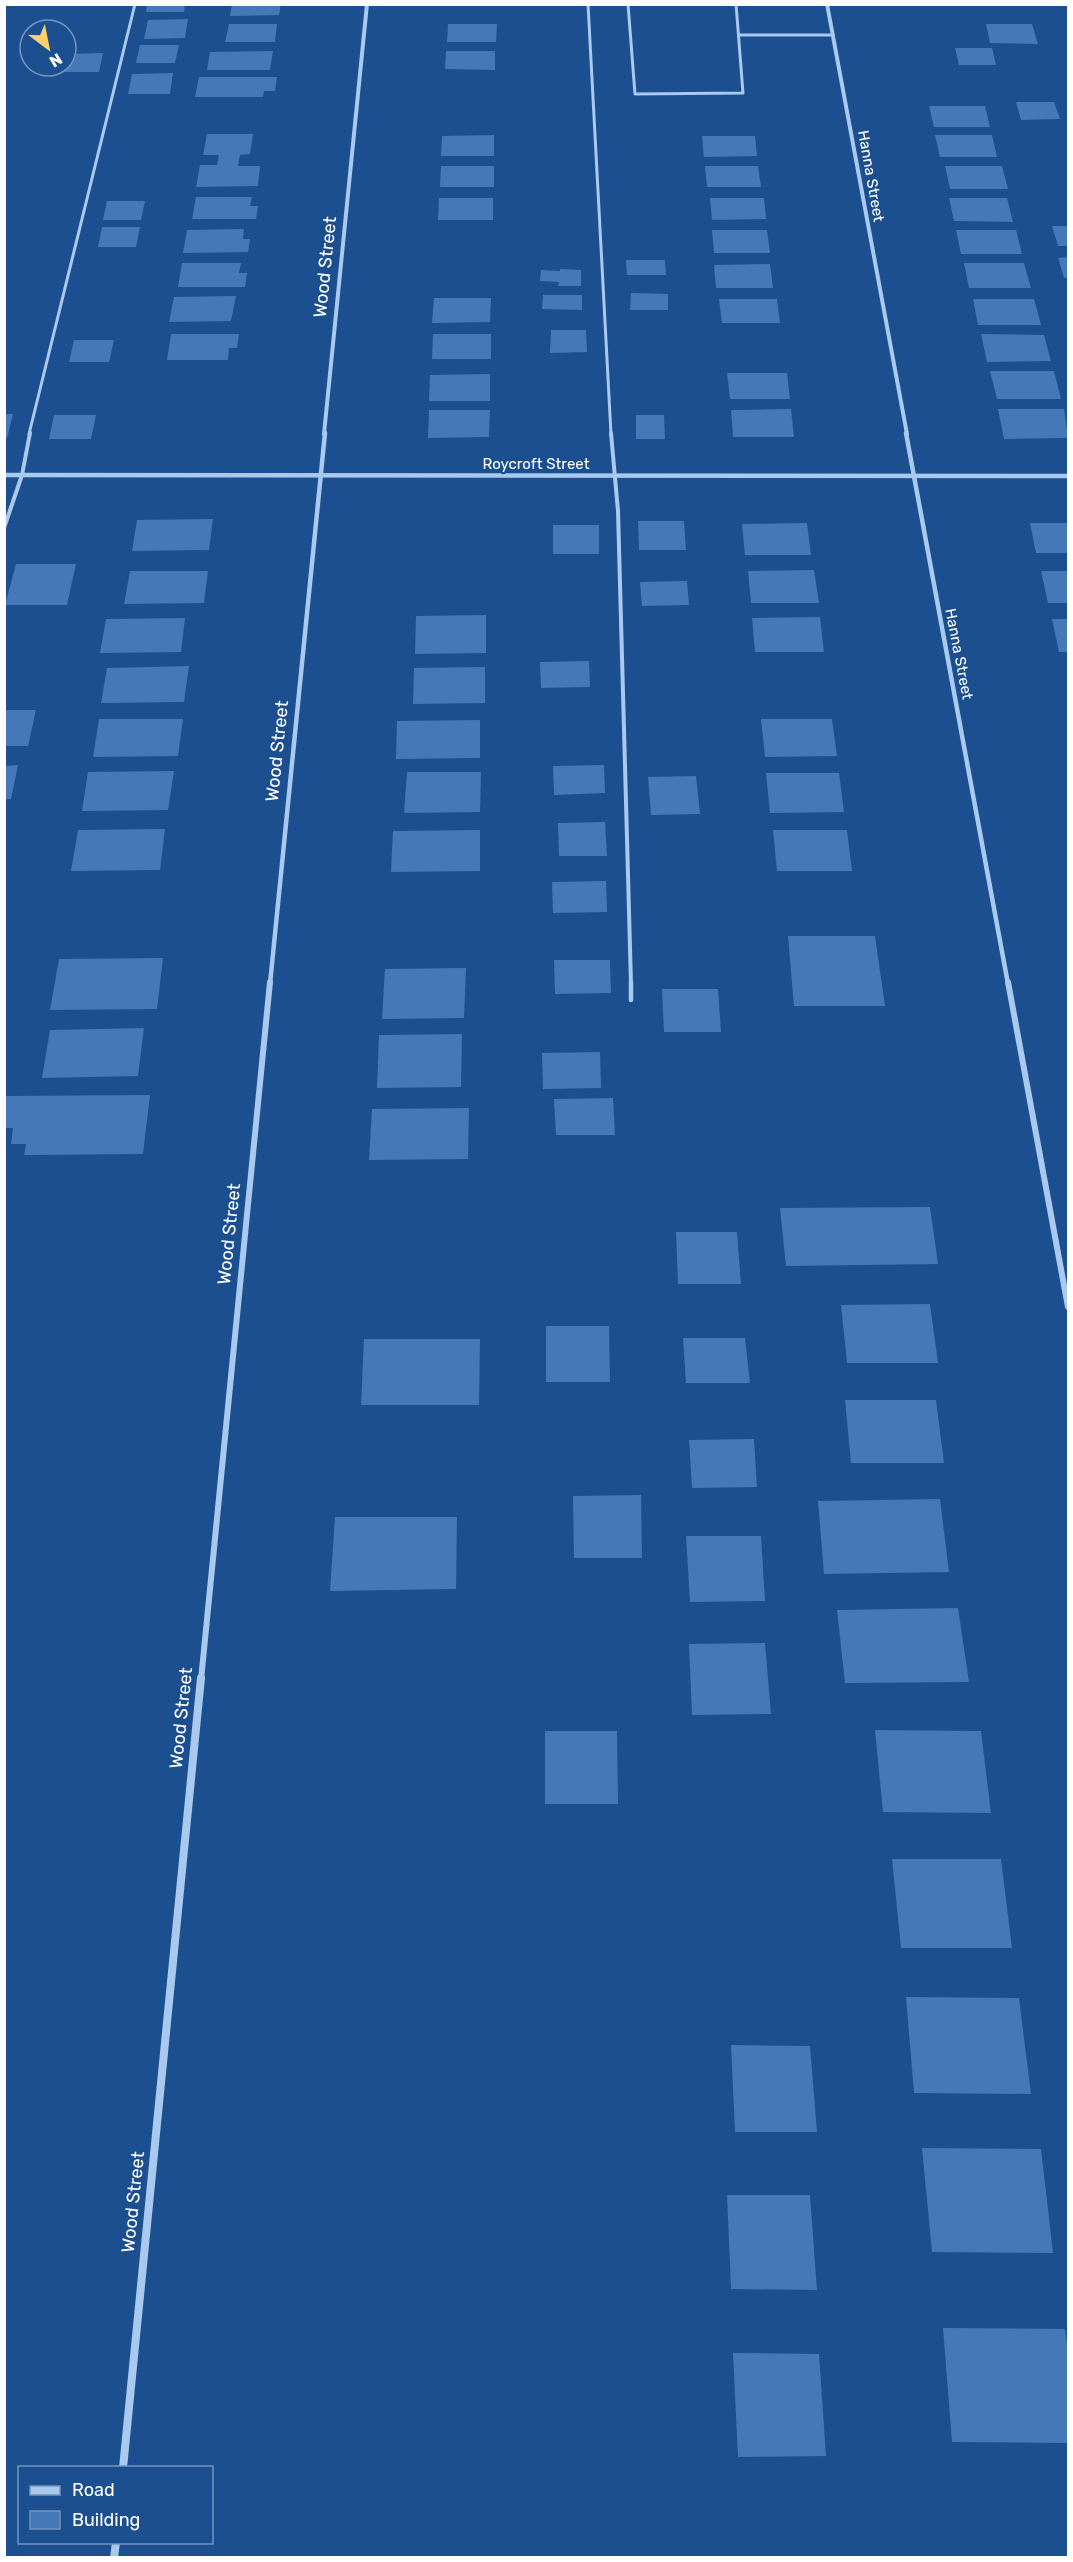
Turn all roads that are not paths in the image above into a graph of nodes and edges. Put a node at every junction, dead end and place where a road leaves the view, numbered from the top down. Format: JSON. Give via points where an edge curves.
{"nodes":[{"id":1,"x":135,"y":4,"type":"edge"},
{"id":2,"x":367,"y":4,"type":"edge"},
{"id":3,"x":588,"y":4,"type":"edge"},
{"id":4,"x":628,"y":4,"type":"edge"},
{"id":5,"x":736,"y":4,"type":"edge"},
{"id":6,"x":827,"y":4,"type":"edge"},
{"id":7,"x":739,"y":35,"type":"junction"},
{"id":8,"x":833,"y":36,"type":"junction"},
{"id":9,"x":4,"y":475,"type":"edge"},
{"id":10,"x":22,"y":475,"type":"junction"},
{"id":11,"x":321,"y":476,"type":"junction"},
{"id":12,"x":613,"y":476,"type":"junction"},
{"id":13,"x":914,"y":476,"type":"junction"},
{"id":14,"x":1068,"y":476,"type":"edge"},
{"id":15,"x":4,"y":528,"type":"edge"},
{"id":16,"x":631,"y":1000,"type":"dead end"},
{"id":17,"x":1068,"y":1307,"type":"edge"},
{"id":18,"x":123,"y":2466,"type":"edge"}],
"edges":[{"from":1,"to":10,"type":"lane","via":[[28,436]]},
{"from":2,"to":11,"type":"street","name":"Wood Street"},
{"from":3,"to":12,"type":"lane"},
{"from":4,"to":7,"type":"lane","via":[[635,94],[743,93]]},
{"from":5,"to":7,"type":"lane"},
{"from":6,"to":8,"type":"street","name":"Hanna Street"},
{"from":7,"to":8,"type":"lane"},
{"from":8,"to":13,"type":"street","name":"Hanna Street"},
{"from":9,"to":10,"type":"street","name":"Roycroft Street"},
{"from":10,"to":11,"type":"street","name":"Roycroft Street"},
{"from":10,"to":15,"type":"lane"},
{"from":11,"to":12,"type":"street","name":"Roycroft Street"},
{"from":11,"to":18,"type":"street","name":"Wood Street"},
{"from":12,"to":13,"type":"street","name":"Roycroft Street"},
{"from":12,"to":16,"type":"lane","via":[[618,511]]},
{"from":13,"to":14,"type":"street","name":"Roycroft Street"},
{"from":13,"to":17,"type":"street","name":"Hanna Street"}]}
